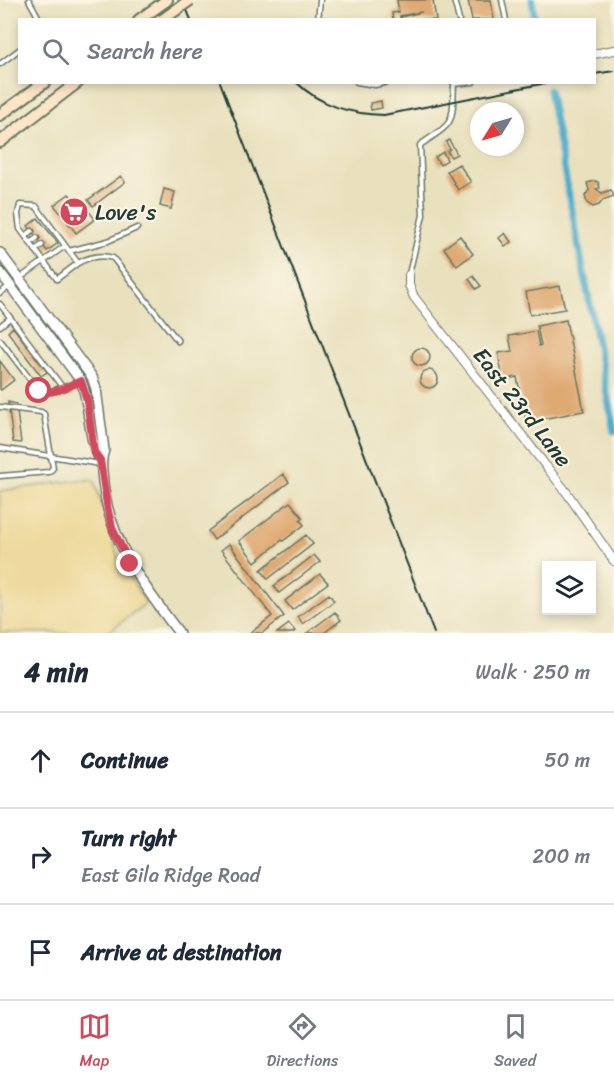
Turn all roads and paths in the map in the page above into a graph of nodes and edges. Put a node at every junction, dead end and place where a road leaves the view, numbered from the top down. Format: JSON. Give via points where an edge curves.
{"nodes":[{"id":1,"x":29,"y":0,"type":"edge"},
{"id":2,"x":167,"y":0,"type":"edge"},
{"id":3,"x":190,"y":0,"type":"edge"},
{"id":4,"x":320,"y":0,"type":"edge"},
{"id":5,"x":454,"y":0,"type":"edge"},
{"id":6,"x":502,"y":0,"type":"edge"},
{"id":7,"x":39,"y":18,"type":"edge"},
{"id":8,"x":142,"y":18,"type":"edge"},
{"id":9,"x":165,"y":18,"type":"edge"},
{"id":10,"x":318,"y":18,"type":"edge"},
{"id":11,"x":458,"y":18,"type":"edge"},
{"id":12,"x":506,"y":18,"type":"edge"},
{"id":13,"x":18,"y":50,"type":"edge"},
{"id":14,"x":614,"y":50,"type":"edge"},
{"id":15,"x":596,"y":54,"type":"edge"},
{"id":16,"x":0,"y":64,"type":"edge"},
{"id":17,"x":42,"y":84,"type":"edge"},
{"id":18,"x":75,"y":84,"type":"edge"},
{"id":19,"x":366,"y":84,"type":"edge"},
{"id":20,"x":382,"y":84,"type":"edge"},
{"id":21,"x":454,"y":84,"type":"edge"},
{"id":22,"x":0,"y":115,"type":"edge"},
{"id":23,"x":0,"y":142,"type":"edge"},
{"id":24,"x":137,"y":228,"type":"dead end"},
{"id":25,"x":32,"y":231,"type":"dead end"},
{"id":26,"x":25,"y":236,"type":"junction"},
{"id":27,"x":37,"y":238,"type":"dead end"},
{"id":28,"x":30,"y":243,"type":"junction"},
{"id":29,"x":42,"y":245,"type":"dead end"},
{"id":30,"x":64,"y":246,"type":"junction"},
{"id":31,"x":35,"y":250,"type":"junction"},
{"id":32,"x":69,"y":251,"type":"junction"},
{"id":33,"x":0,"y":253,"type":"edge"},
{"id":34,"x":44,"y":261,"type":"junction"},
{"id":35,"x":78,"y":263,"type":"junction"},
{"id":36,"x":0,"y":272,"type":"edge"},
{"id":37,"x":409,"y":275,"type":"joint"},
{"id":38,"x":19,"y":279,"type":"junction"},
{"id":39,"x":10,"y":285,"type":"junction"},
{"id":40,"x":0,"y":293,"type":"edge"},
{"id":41,"x":0,"y":304,"type":"edge"},
{"id":42,"x":10,"y":318,"type":"junction"},
{"id":43,"x":0,"y":326,"type":"edge"},
{"id":44,"x":0,"y":340,"type":"edge"},
{"id":45,"x":178,"y":341,"type":"dead end"},
{"id":46,"x":81,"y":381,"type":"junction"},
{"id":47,"x":63,"y":388,"type":"junction"},
{"id":48,"x":0,"y":407,"type":"edge"},
{"id":49,"x":0,"y":448,"type":"edge"},
{"id":50,"x":51,"y":457,"type":"junction"},
{"id":51,"x":101,"y":462,"type":"junction"},
{"id":52,"x":0,"y":476,"type":"edge"},
{"id":53,"x":614,"y":561,"type":"edge"},
{"id":54,"x":179,"y":633,"type":"edge"}],
"edges":[{"from":1,"to":7,"type":"lane"},
{"from":2,"to":8,"type":"main road"},
{"from":3,"to":9,"type":"main road","bridge":true},
{"from":4,"to":10,"type":"lane"},
{"from":5,"to":11,"type":"lane"},
{"from":6,"to":12,"type":"lane"},
{"from":13,"to":16,"type":"lane"},
{"from":14,"to":15,"type":"street"},
{"from":17,"to":22,"type":"main road"},
{"from":18,"to":23,"type":"main road"},
{"from":19,"to":20,"type":"lane"},
{"from":21,"to":37,"type":"lane","via":[[448,125],[420,145],[423,215]]},
{"from":24,"to":32,"type":"lane","via":[[108,241]]},
{"from":25,"to":26,"type":"lane"},
{"from":26,"to":28,"type":"lane"},
{"from":26,"to":30,"type":"lane","via":[[20,229],[20,205],[36,206]]},
{"from":27,"to":28,"type":"lane"},
{"from":28,"to":31,"type":"lane"},
{"from":29,"to":31,"type":"lane"},
{"from":30,"to":32,"type":"lane"},
{"from":30,"to":34,"type":"lane"},
{"from":31,"to":34,"type":"lane"},
{"from":32,"to":35,"type":"lane"},
{"from":33,"to":38,"type":"street"},
{"from":34,"to":35,"type":"lane","via":[[57,279]]},
{"from":34,"to":38,"type":"lane"},
{"from":35,"to":45,"type":"lane","via":[[88,257],[113,258]]},
{"from":36,"to":39,"type":"street"},
{"from":37,"to":53,"type":"street","name":"East 23rd Lane","via":[[414,297],[567,493]]},
{"from":38,"to":51,"type":"street","via":[[92,376],[104,450]]},
{"from":39,"to":40,"type":"lane"},
{"from":39,"to":46,"type":"street"},
{"from":41,"to":42,"type":"lane"},
{"from":42,"to":43,"type":"lane"},
{"from":42,"to":47,"type":"lane"},
{"from":44,"to":47,"type":"lane","via":[[39,391]]},
{"from":46,"to":47,"type":"lane"},
{"from":46,"to":51,"type":"street","via":[[94,452]]},
{"from":48,"to":50,"type":"lane","via":[[44,414]]},
{"from":49,"to":50,"type":"lane"},
{"from":50,"to":51,"type":"lane"},
{"from":50,"to":52,"type":"lane","via":[[51,471]]},
{"from":51,"to":54,"type":"street","via":[[108,511],[120,546]]}]}
